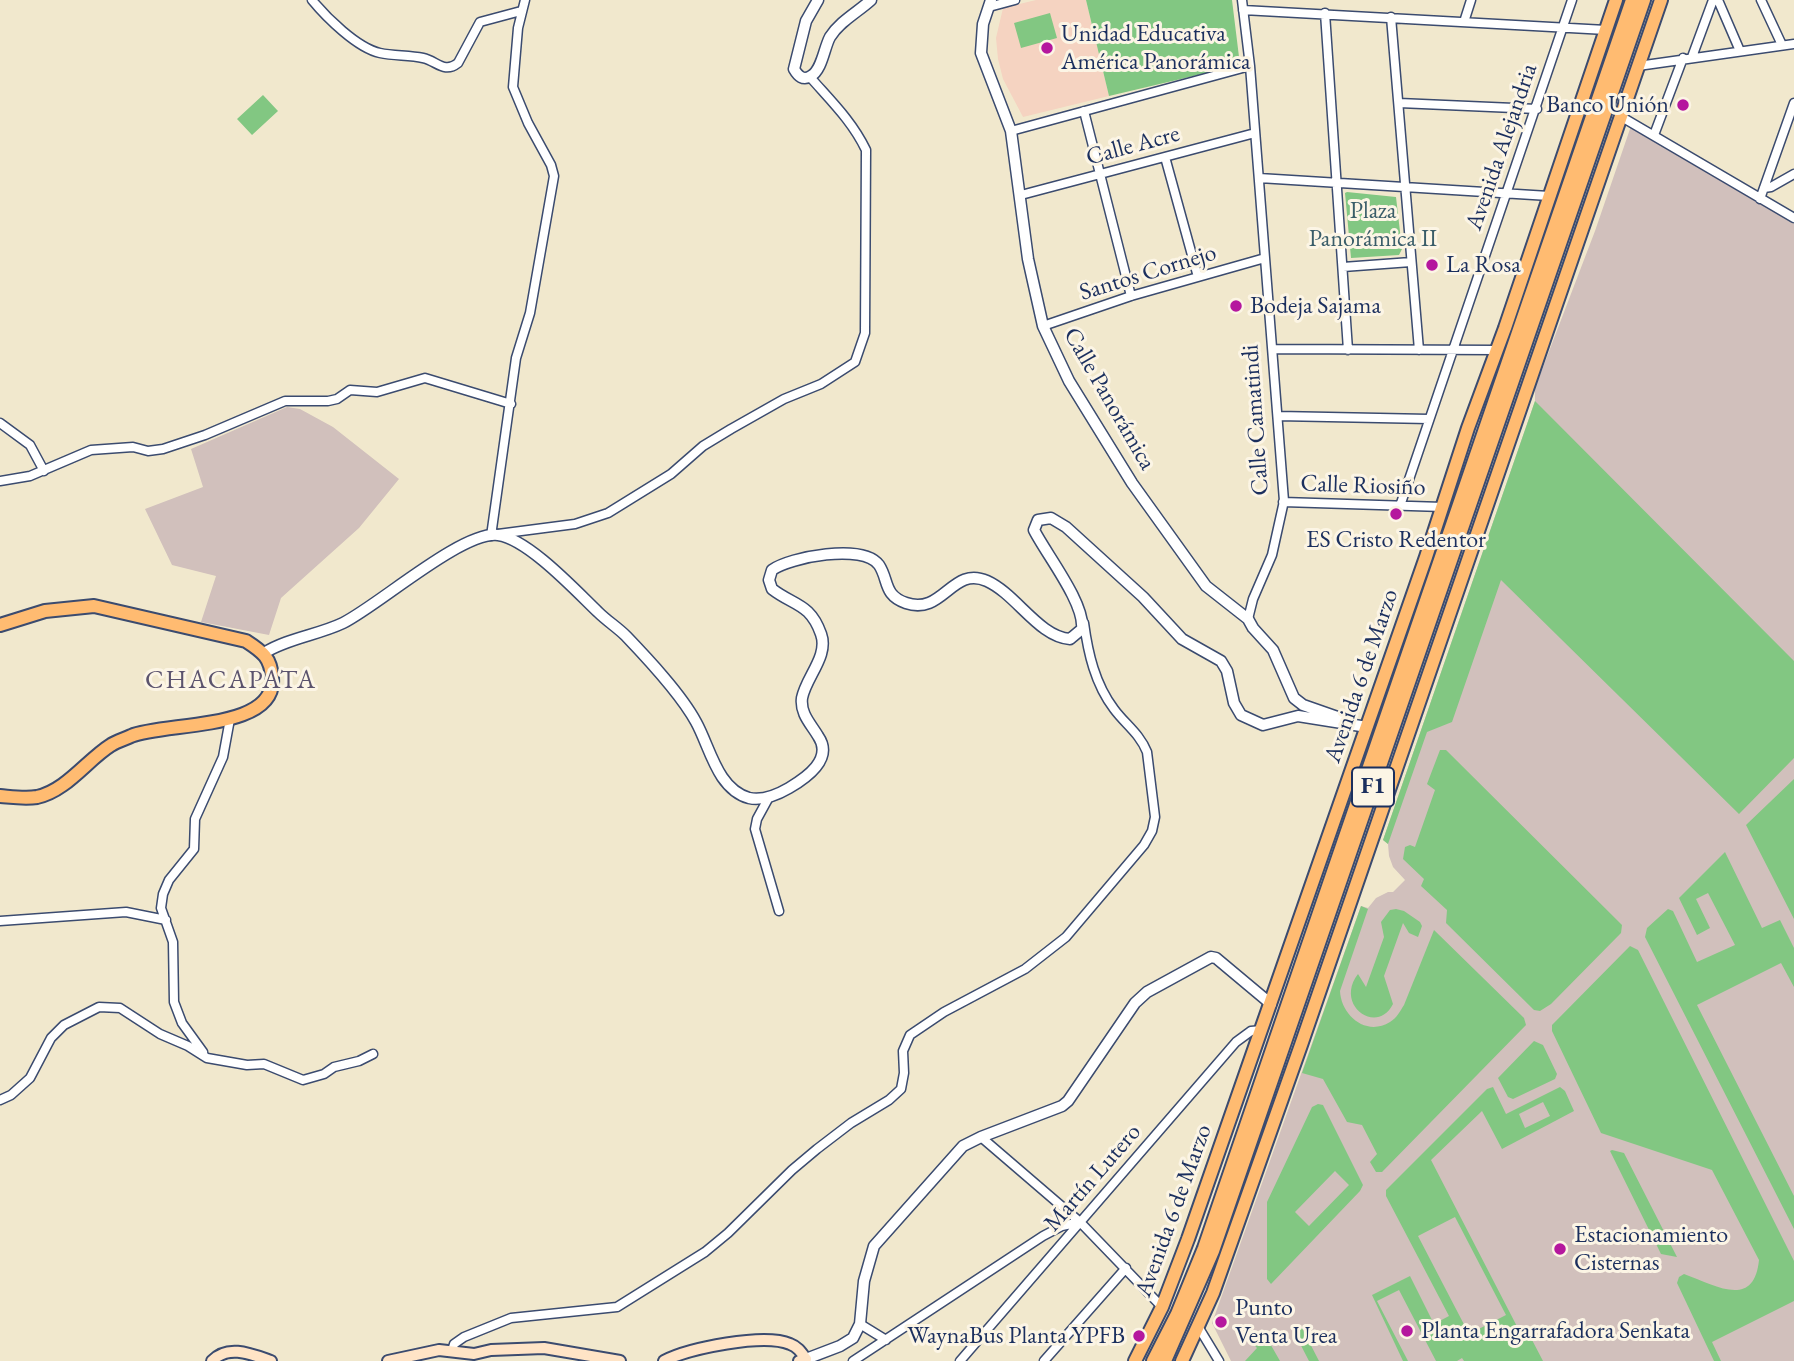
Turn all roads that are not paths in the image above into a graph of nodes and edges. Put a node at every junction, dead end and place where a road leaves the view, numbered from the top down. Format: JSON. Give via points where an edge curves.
{"nodes":[{"id":1,"x":312,"y":0,"type":"edge"},
{"id":2,"x":525,"y":0,"type":"edge"},
{"id":3,"x":818,"y":0,"type":"edge"},
{"id":4,"x":871,"y":0,"type":"edge"},
{"id":5,"x":1016,"y":0,"type":"edge"},
{"id":6,"x":1242,"y":0,"type":"edge"},
{"id":7,"x":1471,"y":0,"type":"edge"},
{"id":8,"x":1573,"y":0,"type":"edge"},
{"id":9,"x":1616,"y":0,"type":"edge"},
{"id":10,"x":1632,"y":0,"type":"edge"},
{"id":11,"x":1644,"y":0,"type":"edge"},
{"id":12,"x":1661,"y":0,"type":"edge"},
{"id":13,"x":1716,"y":0,"type":"edge"},
{"id":14,"x":1761,"y":0,"type":"edge"},
{"id":15,"x":990,"y":4,"type":"edge"},
{"id":16,"x":1243,"y":10,"type":"junction"},
{"id":17,"x":521,"y":11,"type":"junction"},
{"id":18,"x":1325,"y":13,"type":"junction"},
{"id":19,"x":1391,"y":17,"type":"junction"},
{"id":20,"x":1464,"y":22,"type":"junction"},
{"id":21,"x":1564,"y":26,"type":"junction"},
{"id":22,"x":1606,"y":30,"type":"junction"},
{"id":23,"x":1794,"y":44,"type":"edge"},
{"id":24,"x":1782,"y":45,"type":"junction"},
{"id":25,"x":1740,"y":51,"type":"junction"},
{"id":26,"x":1687,"y":57,"type":"junction"},
{"id":27,"x":1250,"y":66,"type":"junction"},
{"id":28,"x":1638,"y":66,"type":"junction"},
{"id":29,"x":810,"y":77,"type":"junction"},
{"id":30,"x":1399,"y":103,"type":"junction"},
{"id":31,"x":1794,"y":103,"type":"edge"},
{"id":32,"x":1537,"y":109,"type":"junction"},
{"id":33,"x":1084,"y":111,"type":"junction"},
{"id":34,"x":1620,"y":116,"type":"junction"},
{"id":35,"x":1010,"y":131,"type":"junction"},
{"id":36,"x":1255,"y":134,"type":"junction"},
{"id":37,"x":1654,"y":135,"type":"junction"},
{"id":38,"x":1165,"y":157,"type":"junction"},
{"id":39,"x":1794,"y":174,"type":"edge"},
{"id":40,"x":1100,"y":175,"type":"junction"},
{"id":41,"x":1259,"y":178,"type":"junction"},
{"id":42,"x":1336,"y":184,"type":"junction"},
{"id":43,"x":1404,"y":186,"type":"junction"},
{"id":44,"x":1764,"y":188,"type":"junction"},
{"id":45,"x":1507,"y":193,"type":"junction"},
{"id":46,"x":1021,"y":195,"type":"junction"},
{"id":47,"x":1549,"y":196,"type":"junction"},
{"id":48,"x":1760,"y":199,"type":"junction"},
{"id":49,"x":1794,"y":218,"type":"edge"},
{"id":50,"x":1265,"y":258,"type":"junction"},
{"id":51,"x":1411,"y":262,"type":"junction"},
{"id":52,"x":1343,"y":267,"type":"junction"},
{"id":53,"x":1198,"y":277,"type":"junction"},
{"id":54,"x":1131,"y":296,"type":"junction"},
{"id":55,"x":1043,"y":326,"type":"junction"},
{"id":56,"x":1273,"y":349,"type":"junction"},
{"id":57,"x":1348,"y":350,"type":"junction"},
{"id":58,"x":1419,"y":350,"type":"junction"},
{"id":59,"x":1453,"y":350,"type":"junction"},
{"id":60,"x":1497,"y":350,"type":"junction"},
{"id":61,"x":511,"y":404,"type":"junction"},
{"id":62,"x":1278,"y":416,"type":"junction"},
{"id":63,"x":1429,"y":419,"type":"junction"},
{"id":64,"x":0,"y":423,"type":"edge"},
{"id":65,"x":44,"y":471,"type":"junction"},
{"id":66,"x":0,"y":481,"type":"edge"},
{"id":67,"x":1283,"y":502,"type":"junction"},
{"id":68,"x":1400,"y":506,"type":"junction"},
{"id":69,"x":1443,"y":507,"type":"junction"},
{"id":70,"x":494,"y":535,"type":"junction"},
{"id":71,"x":1248,"y":619,"type":"junction"},
{"id":72,"x":1083,"y":621,"type":"junction"},
{"id":73,"x":0,"y":625,"type":"edge"},
{"id":74,"x":264,"y":653,"type":"junction"},
{"id":75,"x":230,"y":719,"type":"junction"},
{"id":76,"x":1367,"y":727,"type":"junction"},
{"id":77,"x":0,"y":796,"type":"edge"},
{"id":78,"x":769,"y":797,"type":"junction"},
{"id":79,"x":779,"y":911,"type":"dead end"},
{"id":80,"x":166,"y":920,"type":"junction"},
{"id":81,"x":0,"y":921,"type":"edge"},
{"id":82,"x":1271,"y":1004,"type":"junction"},
{"id":83,"x":1262,"y":1030,"type":"junction"},
{"id":84,"x":373,"y":1054,"type":"dead end"},
{"id":85,"x":207,"y":1058,"type":"junction"},
{"id":86,"x":0,"y":1100,"type":"edge"},
{"id":87,"x":981,"y":1137,"type":"junction"},
{"id":88,"x":1080,"y":1222,"type":"junction"},
{"id":89,"x":1126,"y":1268,"type":"junction"},
{"id":90,"x":1162,"y":1307,"type":"junction"},
{"id":91,"x":860,"y":1324,"type":"junction"},
{"id":92,"x":1199,"y":1328,"type":"junction"},
{"id":93,"x":886,"y":1340,"type":"junction"},
{"id":94,"x":452,"y":1352,"type":"junction"},
{"id":95,"x":802,"y":1360,"type":"edge"},
{"id":96,"x":212,"y":1361,"type":"edge"},
{"id":97,"x":271,"y":1361,"type":"edge"},
{"id":98,"x":388,"y":1361,"type":"edge"},
{"id":99,"x":620,"y":1361,"type":"edge"},
{"id":100,"x":664,"y":1361,"type":"edge"},
{"id":101,"x":853,"y":1361,"type":"edge"},
{"id":102,"x":960,"y":1361,"type":"edge"},
{"id":103,"x":1044,"y":1361,"type":"edge"},
{"id":104,"x":1135,"y":1361,"type":"edge"},
{"id":105,"x":1153,"y":1361,"type":"edge"},
{"id":106,"x":1165,"y":1361,"type":"edge"},
{"id":107,"x":1182,"y":1361,"type":"edge"},
{"id":108,"x":1219,"y":1361,"type":"edge"}],
"edges":[{"from":1,"to":17,"type":"street","via":[[330,21],[371,50],[426,58],[445,68],[458,63],[480,22]]},
{"from":2,"to":17,"type":"street"},
{"from":3,"to":29,"type":"street","via":[[806,22],[794,69],[803,78]]},
{"from":4,"to":29,"type":"street","via":[[831,35]]},
{"from":5,"to":15,"type":"street"},
{"from":6,"to":16,"type":"street","name":"Calle Camatindi"},
{"from":7,"to":20,"type":"street"},
{"from":8,"to":21,"type":"street","name":"Avenida Alejandria"},
{"from":9,"to":22,"type":"main road","name":"Avenida 6 de Marzo"},
{"from":10,"to":105,"type":"main road","name":"Avenida 6 de Marzo","number":"F1","via":[[1204,1248]]},
{"from":11,"to":106,"type":"main road","name":"Avenida 6 de Marzo","number":"F1","via":[[1213,1251]]},
{"from":12,"to":28,"type":"main road"},
{"from":13,"to":25,"type":"street"},
{"from":13,"to":26,"type":"street"},
{"from":14,"to":24,"type":"street"},
{"from":15,"to":35,"type":"street","name":"Calle Panorámica","via":[[981,53]]},
{"from":16,"to":18,"type":"street"},
{"from":16,"to":27,"type":"street","name":"Calle Camatindi"},
{"from":17,"to":61,"type":"street","via":[[513,87],[554,176],[530,313],[516,358]]},
{"from":18,"to":19,"type":"street"},
{"from":18,"to":42,"type":"street"},
{"from":19,"to":20,"type":"street"},
{"from":19,"to":30,"type":"street"},
{"from":20,"to":21,"type":"street"},
{"from":21,"to":22,"type":"street"},
{"from":21,"to":32,"type":"street","name":"Avenida Alejandria"},
{"from":22,"to":47,"type":"main road","name":"Avenida 6 de Marzo"},
{"from":23,"to":24,"type":"street"},
{"from":24,"to":25,"type":"street"},
{"from":25,"to":26,"type":"street"},
{"from":26,"to":28,"type":"street"},
{"from":26,"to":37,"type":"street"},
{"from":27,"to":33,"type":"street"},
{"from":27,"to":36,"type":"street","name":"Calle Camatindi"},
{"from":28,"to":34,"type":"main road"},
{"from":29,"to":70,"type":"street","via":[[843,112],[866,150],[865,333],[855,362],[703,446],[671,474],[608,513],[575,524]]},
{"from":30,"to":32,"type":"street"},
{"from":30,"to":43,"type":"street"},
{"from":31,"to":44,"type":"street"},
{"from":32,"to":45,"type":"street","name":"Avenida Alejandria"},
{"from":33,"to":35,"type":"street"},
{"from":33,"to":40,"type":"street"},
{"from":34,"to":37,"type":"street"},
{"from":34,"to":92,"type":"main road"},
{"from":35,"to":46,"type":"street","name":"Calle Panorámica"},
{"from":36,"to":38,"type":"street","name":"Calle Acre"},
{"from":36,"to":41,"type":"street","name":"Calle Camatindi"},
{"from":37,"to":48,"type":"street"},
{"from":38,"to":40,"type":"street","name":"Calle Acre"},
{"from":38,"to":53,"type":"street"},
{"from":39,"to":44,"type":"street"},
{"from":40,"to":46,"type":"street","name":"Calle Acre"},
{"from":40,"to":54,"type":"street"},
{"from":41,"to":42,"type":"street"},
{"from":41,"to":50,"type":"street","name":"Calle Camatindi"},
{"from":42,"to":43,"type":"street"},
{"from":42,"to":52,"type":"street"},
{"from":43,"to":45,"type":"street"},
{"from":43,"to":51,"type":"street"},
{"from":44,"to":48,"type":"street"},
{"from":45,"to":47,"type":"street"},
{"from":45,"to":59,"type":"street","name":"Avenida Alejandria"},
{"from":46,"to":55,"type":"street","name":"Calle Panorámica","via":[[1028,259]]},
{"from":47,"to":60,"type":"main road","name":"Avenida 6 de Marzo"},
{"from":48,"to":49,"type":"street"},
{"from":50,"to":53,"type":"street","name":"Santos Cornejo"},
{"from":50,"to":56,"type":"street","name":"Calle Camatindi"},
{"from":51,"to":52,"type":"street"},
{"from":51,"to":58,"type":"street"},
{"from":52,"to":57,"type":"street"},
{"from":53,"to":54,"type":"street","name":"Santos Cornejo"},
{"from":54,"to":55,"type":"street","name":"Santos Cornejo"},
{"from":55,"to":71,"type":"street","name":"Calle Panorámica","via":[[1069,381],[1132,483],[1206,586]]},
{"from":56,"to":57,"type":"street"},
{"from":56,"to":62,"type":"street","name":"Calle Camatindi"},
{"from":57,"to":58,"type":"street"},
{"from":58,"to":59,"type":"street"},
{"from":59,"to":60,"type":"street"},
{"from":59,"to":63,"type":"street","name":"Avenida Alejandria"},
{"from":60,"to":69,"type":"main road","name":"Avenida 6 de Marzo"},
{"from":61,"to":65,"type":"street","via":[[425,378],[377,392],[350,390],[327,401],[285,401],[185,443],[148,450],[91,450]]},
{"from":61,"to":70,"type":"street"},
{"from":62,"to":63,"type":"street"},
{"from":62,"to":67,"type":"street","name":"Calle Camatindi"},
{"from":63,"to":68,"type":"street","name":"Avenida Alejandria"},
{"from":64,"to":65,"type":"street","via":[[30,445]]},
{"from":65,"to":66,"type":"street"},
{"from":67,"to":68,"type":"street","name":"Calle Riosiño"},
{"from":67,"to":71,"type":"street","name":"Calle Camatindi","via":[[1272,555]]},
{"from":68,"to":69,"type":"street","name":"Calle Riosiño"},
{"from":69,"to":76,"type":"main road","name":"Avenida 6 de Marzo"},
{"from":70,"to":74,"type":"street","via":[[447,553],[341,624]]},
{"from":70,"to":78,"type":"street","via":[[528,548],[625,635],[678,695],[696,721],[718,771],[736,792],[750,798]]},
{"from":71,"to":76,"type":"street","via":[[1273,650],[1294,698]]},
{"from":72,"to":76,"type":"street","via":[[1034,530],[1038,520],[1051,518],[1066,527],[1182,639],[1222,661],[1234,703],[1252,722],[1263,726],[1298,716]]},
{"from":72,"to":78,"type":"street","via":[[1082,629],[1070,639],[1053,635],[1011,598],[976,578],[953,585],[924,606],[894,597],[871,558],[815,554],[781,563],[772,570],[772,589],[806,608],[822,637],[822,650],[802,702],[822,749],[810,776]]},
{"from":72,"to":94,"type":"street","via":[[1087,652],[1103,691],[1144,743],[1155,817],[1149,838],[1095,904],[1066,937],[1033,963],[910,1035],[903,1051],[901,1089],[792,1170],[705,1252],[617,1307],[511,1318],[464,1337]]},
{"from":73,"to":74,"type":"main road","via":[[45,611],[94,606],[236,637]]},
{"from":74,"to":75,"type":"main road","via":[[271,664],[273,684],[268,696],[258,709]]},
{"from":75,"to":77,"type":"main road","via":[[134,734],[112,744],[39,797]]},
{"from":75,"to":80,"type":"street","via":[[223,757],[195,819],[194,849],[163,894],[161,908]]},
{"from":76,"to":82,"type":"main road","name":"Avenida 6 de Marzo"},
{"from":78,"to":79,"type":"street","via":[[755,830]]},
{"from":80,"to":81,"type":"street","via":[[126,912]]},
{"from":80,"to":85,"type":"street","via":[[173,943],[174,1002],[182,1023]]},
{"from":82,"to":83,"type":"main road","name":"Avenida 6 de Marzo"},
{"from":82,"to":87,"type":"street","via":[[1211,957],[1135,1003],[1062,1106]]},
{"from":83,"to":88,"type":"street","name":"Martín Lutero","via":[[1251,1031],[1236,1042]]},
{"from":83,"to":90,"type":"main road","name":"Avenida 6 de Marzo"},
{"from":84,"to":85,"type":"street","via":[[303,1080],[264,1064]]},
{"from":85,"to":86,"type":"street","via":[[120,1008],[99,1007],[64,1025],[51,1038],[30,1078]]},
{"from":87,"to":88,"type":"street"},
{"from":87,"to":91,"type":"street","via":[[964,1146],[874,1246],[864,1281]]},
{"from":88,"to":89,"type":"street"},
{"from":88,"to":93,"type":"street","via":[[1043,1236]]},
{"from":88,"to":102,"type":"street","name":"Martín Lutero"},
{"from":89,"to":90,"type":"street"},
{"from":89,"to":103,"type":"street"},
{"from":90,"to":104,"type":"main road","name":"Avenida 6 de Marzo"},
{"from":91,"to":93,"type":"street"},
{"from":91,"to":95,"type":"street","via":[[853,1338]]},
{"from":92,"to":107,"type":"main road"},
{"from":92,"to":108,"type":"street"},
{"from":93,"to":101,"type":"street"},
{"from":94,"to":98,"type":"main road","via":[[439,1350]]},
{"from":94,"to":99,"type":"main road","via":[[544,1348]]},
{"from":95,"to":100,"type":"main road","via":[[798,1348],[773,1340],[693,1350]]},
{"from":96,"to":97,"type":"main road","via":[[220,1353],[232,1351]]}]}
